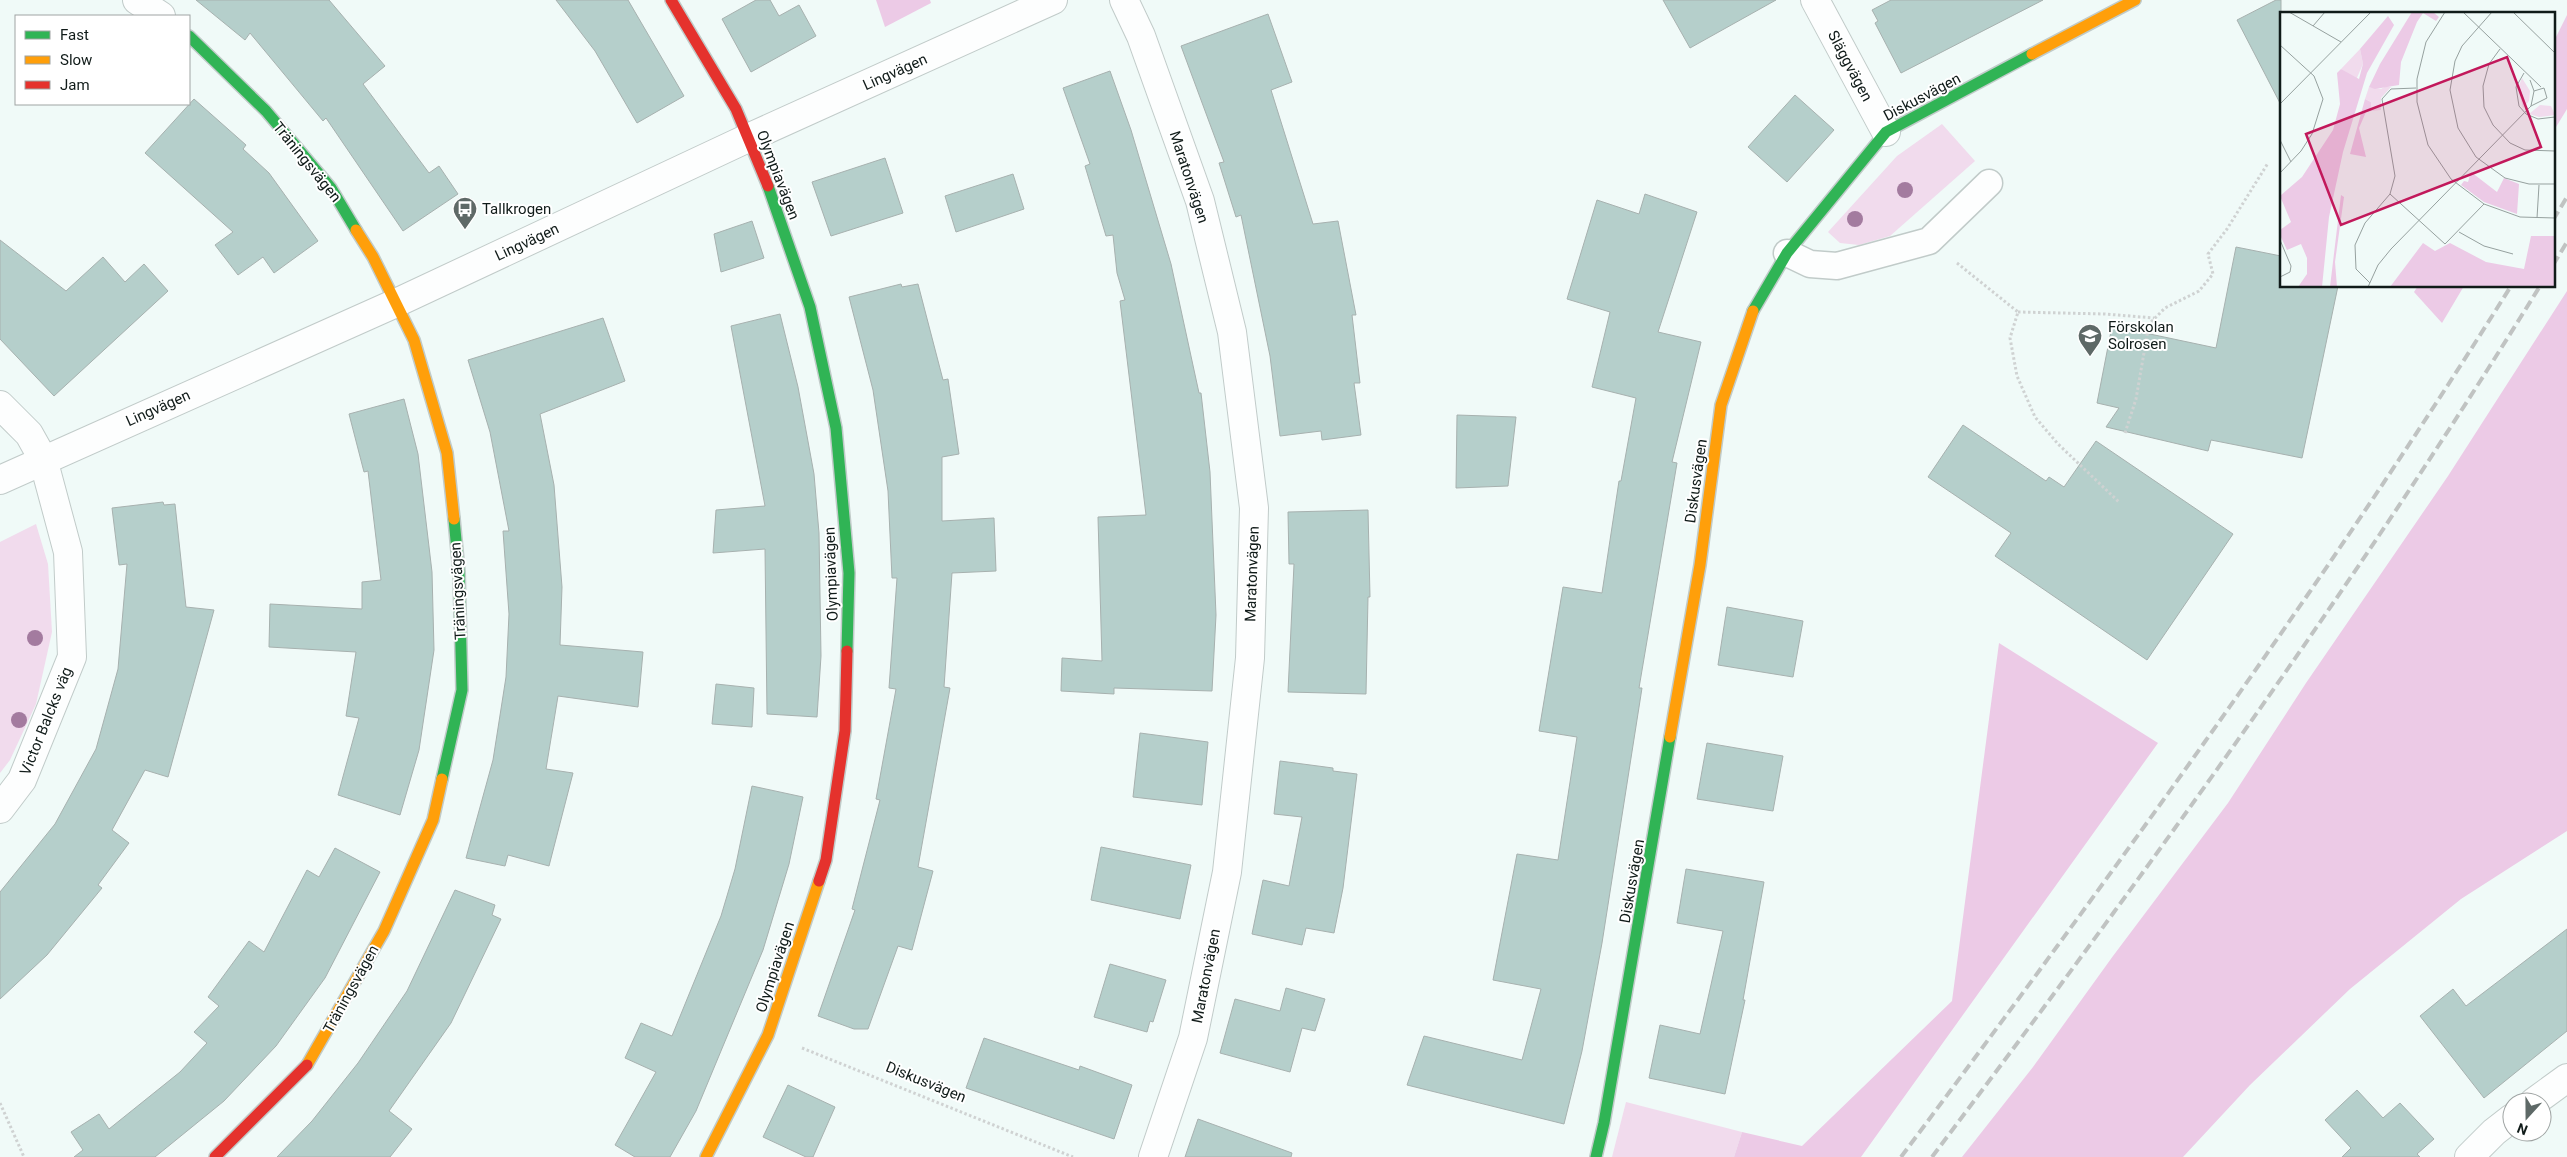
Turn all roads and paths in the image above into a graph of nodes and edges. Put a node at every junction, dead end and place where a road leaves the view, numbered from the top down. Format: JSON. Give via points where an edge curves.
{"nodes":[{"id":1,"x":137,"y":0,"type":"edge"},
{"id":2,"x":671,"y":0,"type":"edge"},
{"id":3,"x":1053,"y":0,"type":"edge"},
{"id":4,"x":1124,"y":0,"type":"edge"},
{"id":5,"x":1815,"y":0,"type":"edge"},
{"id":6,"x":2135,"y":0,"type":"edge"},
{"id":7,"x":160,"y":15,"type":"edge"},
{"id":8,"x":190,"y":37,"type":"edge"},
{"id":9,"x":1886,"y":132,"type":"junction"},
{"id":10,"x":748,"y":138,"type":"junction"},
{"id":11,"x":2268,"y":163,"type":"dead end"},
{"id":12,"x":1989,"y":183,"type":"dead end"},
{"id":13,"x":1929,"y":241,"type":"junction"},
{"id":14,"x":1787,"y":253,"type":"junction"},
{"id":15,"x":396,"y":303,"type":"junction"},
{"id":16,"x":2018,"y":312,"type":"junction"},
{"id":17,"x":2154,"y":318,"type":"junction"},
{"id":18,"x":0,"y":405,"type":"edge"},
{"id":19,"x":2125,"y":433,"type":"dead end"},
{"id":20,"x":43,"y":459,"type":"junction"},
{"id":21,"x":0,"y":480,"type":"edge"},
{"id":22,"x":2120,"y":503,"type":"dead end"},
{"id":23,"x":0,"y":809,"type":"edge"},
{"id":24,"x":768,"y":1035,"type":"junction"},
{"id":25,"x":2567,"y":1078,"type":"edge"},
{"id":26,"x":2548,"y":1092,"type":"edge"},
{"id":27,"x":0,"y":1102,"type":"edge"},
{"id":28,"x":2502,"y":1126,"type":"edge"},
{"id":29,"x":24,"y":1157,"type":"edge"},
{"id":30,"x":215,"y":1157,"type":"edge"},
{"id":31,"x":706,"y":1157,"type":"edge"},
{"id":32,"x":1073,"y":1157,"type":"edge"},
{"id":33,"x":1153,"y":1157,"type":"edge"},
{"id":34,"x":1596,"y":1157,"type":"edge"},
{"id":35,"x":2469,"y":1157,"type":"edge"}],
"edges":[{"from":1,"to":7,"type":"street"},
{"from":2,"to":10,"type":"street","name":"Olympiavägen","via":[[736,109]]},
{"from":3,"to":10,"type":"street","name":"Lingvägen"},
{"from":4,"to":33,"type":"street","name":"Maratonvägen","via":[[1141,36],[1200,201],[1232,332],[1254,508],[1250,658],[1227,872],[1193,1038]]},
{"from":5,"to":9,"type":"street","name":"Släggvägen"},
{"from":6,"to":9,"type":"street","name":"Diskusvägen"},
{"from":8,"to":15,"type":"street","name":"Träningsvägen","via":[[266,110],[331,188],[373,257]]},
{"from":9,"to":14,"type":"street","name":"Diskusvägen"},
{"from":10,"to":15,"type":"street","name":"Lingvägen"},
{"from":10,"to":24,"type":"street","name":"Olympiavägen","via":[[810,307],[836,428],[849,573],[845,731],[826,860]]},
{"from":11,"to":17,"type":"path","via":[[2208,254],[2213,274],[2199,291],[2165,308]]},
{"from":12,"to":13,"type":"lane"},
{"from":13,"to":14,"type":"lane","via":[[1837,266],[1810,264]]},
{"from":13,"to":16,"type":"path"},
{"from":14,"to":34,"type":"street","name":"Diskusvägen","via":[[1754,308],[1721,405],[1700,566],[1665,781]]},
{"from":15,"to":20,"type":"street","name":"Lingvägen"},
{"from":15,"to":30,"type":"street","name":"Träningsvägen","via":[[414,340],[447,453],[459,572],[462,690],[433,820],[384,931],[311,1061]]},
{"from":16,"to":17,"type":"path"},
{"from":16,"to":22,"type":"path","via":[[2010,338],[2017,376],[2035,418]]},
{"from":17,"to":19,"type":"path","via":[[2149,324],[2136,399]]},
{"from":18,"to":20,"type":"street","name":"Victor Balcks väg","via":[[29,434]]},
{"from":20,"to":21,"type":"street","name":"Lingvägen"},
{"from":20,"to":23,"type":"street","name":"Victor Balcks väg","via":[[68,552],[72,657],[22,780]]},
{"from":24,"to":31,"type":"street","name":"Olympiavägen"},
{"from":24,"to":32,"type":"path","name":"Diskusvägen"},
{"from":25,"to":26,"type":"street"},
{"from":27,"to":29,"type":"path"},
{"from":28,"to":35,"type":"street"}]}
